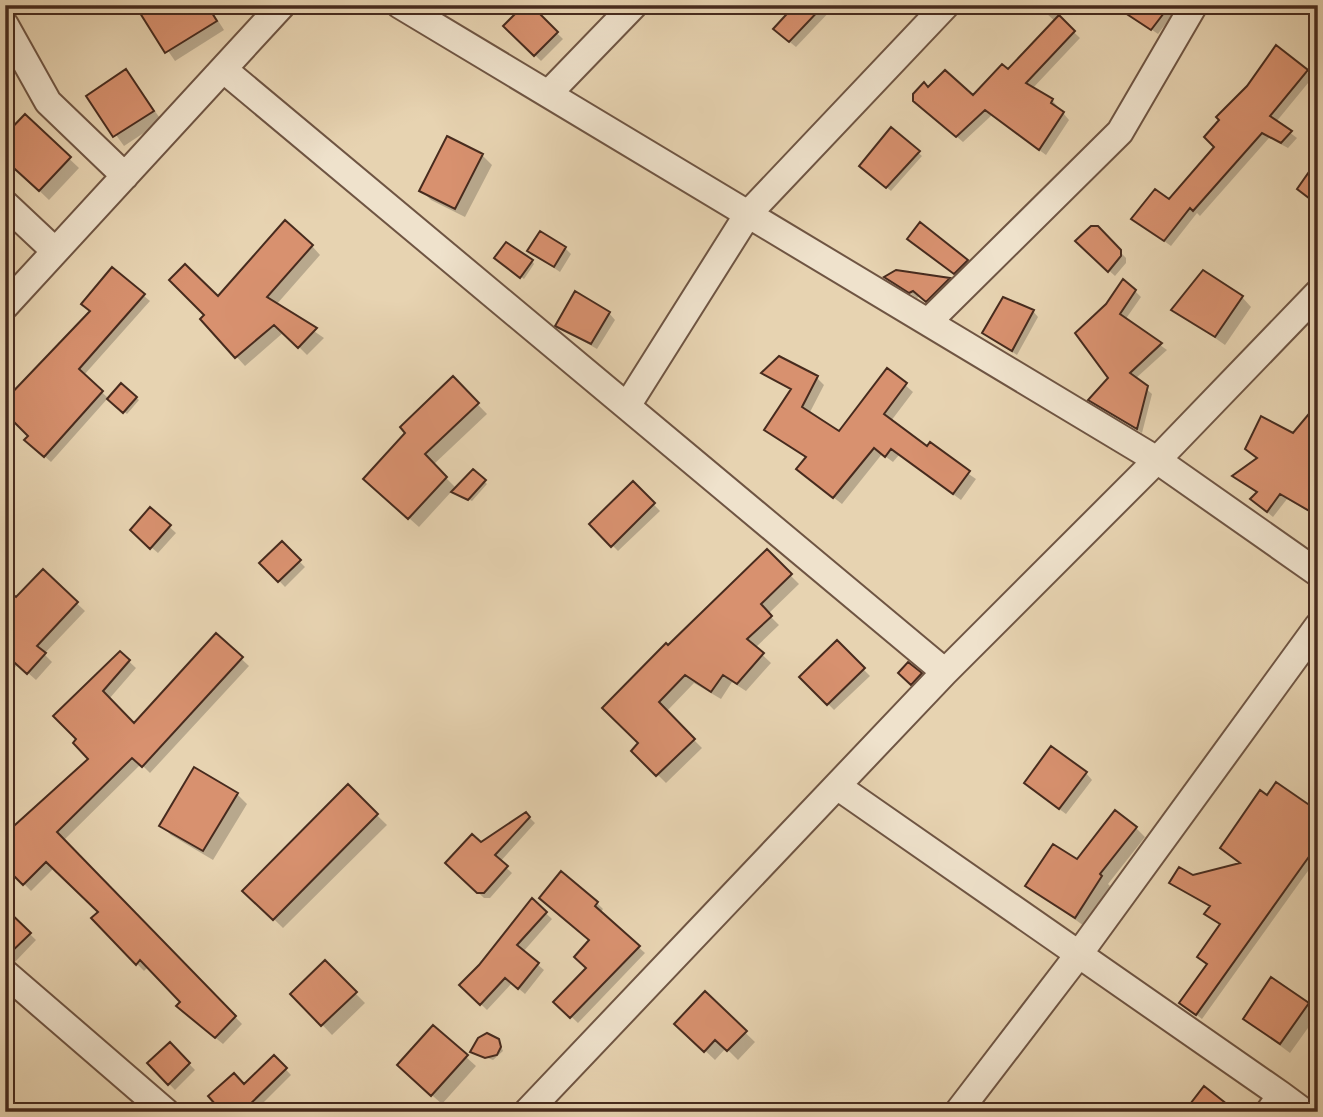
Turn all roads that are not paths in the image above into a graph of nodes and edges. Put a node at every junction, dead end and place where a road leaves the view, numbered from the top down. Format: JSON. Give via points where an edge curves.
{"nodes":[{"id":1,"x":282,"y":5,"type":"edge"},
{"id":2,"x":400,"y":5,"type":"edge"},
{"id":3,"x":634,"y":5,"type":"edge"},
{"id":4,"x":946,"y":5,"type":"edge"},
{"id":5,"x":1194,"y":5,"type":"edge"},
{"id":6,"x":5,"y":25,"type":"edge"},
{"id":7,"x":223,"y":69,"type":"junction"},
{"id":8,"x":548,"y":94,"type":"junction"},
{"id":9,"x":125,"y":176,"type":"junction"},
{"id":10,"x":5,"y":204,"type":"edge"},
{"id":11,"x":748,"y":214,"type":"junction"},
{"id":12,"x":55,"y":251,"type":"junction"},
{"id":13,"x":1318,"y":293,"type":"edge"},
{"id":14,"x":5,"y":306,"type":"edge"},
{"id":15,"x":928,"y":322,"type":"junction"},
{"id":16,"x":627,"y":406,"type":"junction"},
{"id":17,"x":1157,"y":460,"type":"junction"},
{"id":18,"x":1318,"y":573,"type":"edge"},
{"id":19,"x":1318,"y":626,"type":"edge"},
{"id":20,"x":945,"y":672,"type":"junction"},
{"id":21,"x":837,"y":786,"type":"junction"},
{"id":22,"x":1079,"y":954,"type":"junction"},
{"id":23,"x":5,"y":973,"type":"edge"},
{"id":24,"x":1275,"y":1103,"type":"edge"},
{"id":25,"x":166,"y":1112,"type":"edge"},
{"id":26,"x":527,"y":1112,"type":"edge"},
{"id":27,"x":958,"y":1112,"type":"edge"},
{"id":28,"x":1304,"y":1112,"type":"edge"}],
"edges":[{"from":1,"to":7,"type":"street"},
{"from":2,"to":8,"type":"street"},
{"from":3,"to":8,"type":"street"},
{"from":4,"to":11,"type":"street"},
{"from":5,"to":15,"type":"street","via":[[1120,132]]},
{"from":6,"to":9,"type":"street","via":[[48,102]]},
{"from":7,"to":9,"type":"street"},
{"from":7,"to":16,"type":"street"},
{"from":8,"to":11,"type":"street"},
{"from":9,"to":12,"type":"street"},
{"from":10,"to":12,"type":"street"},
{"from":11,"to":15,"type":"street"},
{"from":11,"to":16,"type":"street"},
{"from":12,"to":14,"type":"street"},
{"from":13,"to":17,"type":"street"},
{"from":15,"to":17,"type":"street"},
{"from":16,"to":20,"type":"street"},
{"from":17,"to":18,"type":"street"},
{"from":17,"to":20,"type":"street"},
{"from":19,"to":22,"type":"street"},
{"from":20,"to":21,"type":"street"},
{"from":21,"to":22,"type":"street"},
{"from":21,"to":26,"type":"street"},
{"from":22,"to":24,"type":"street"},
{"from":22,"to":27,"type":"street"},
{"from":23,"to":25,"type":"street"},
{"from":24,"to":28,"type":"street"}]}
